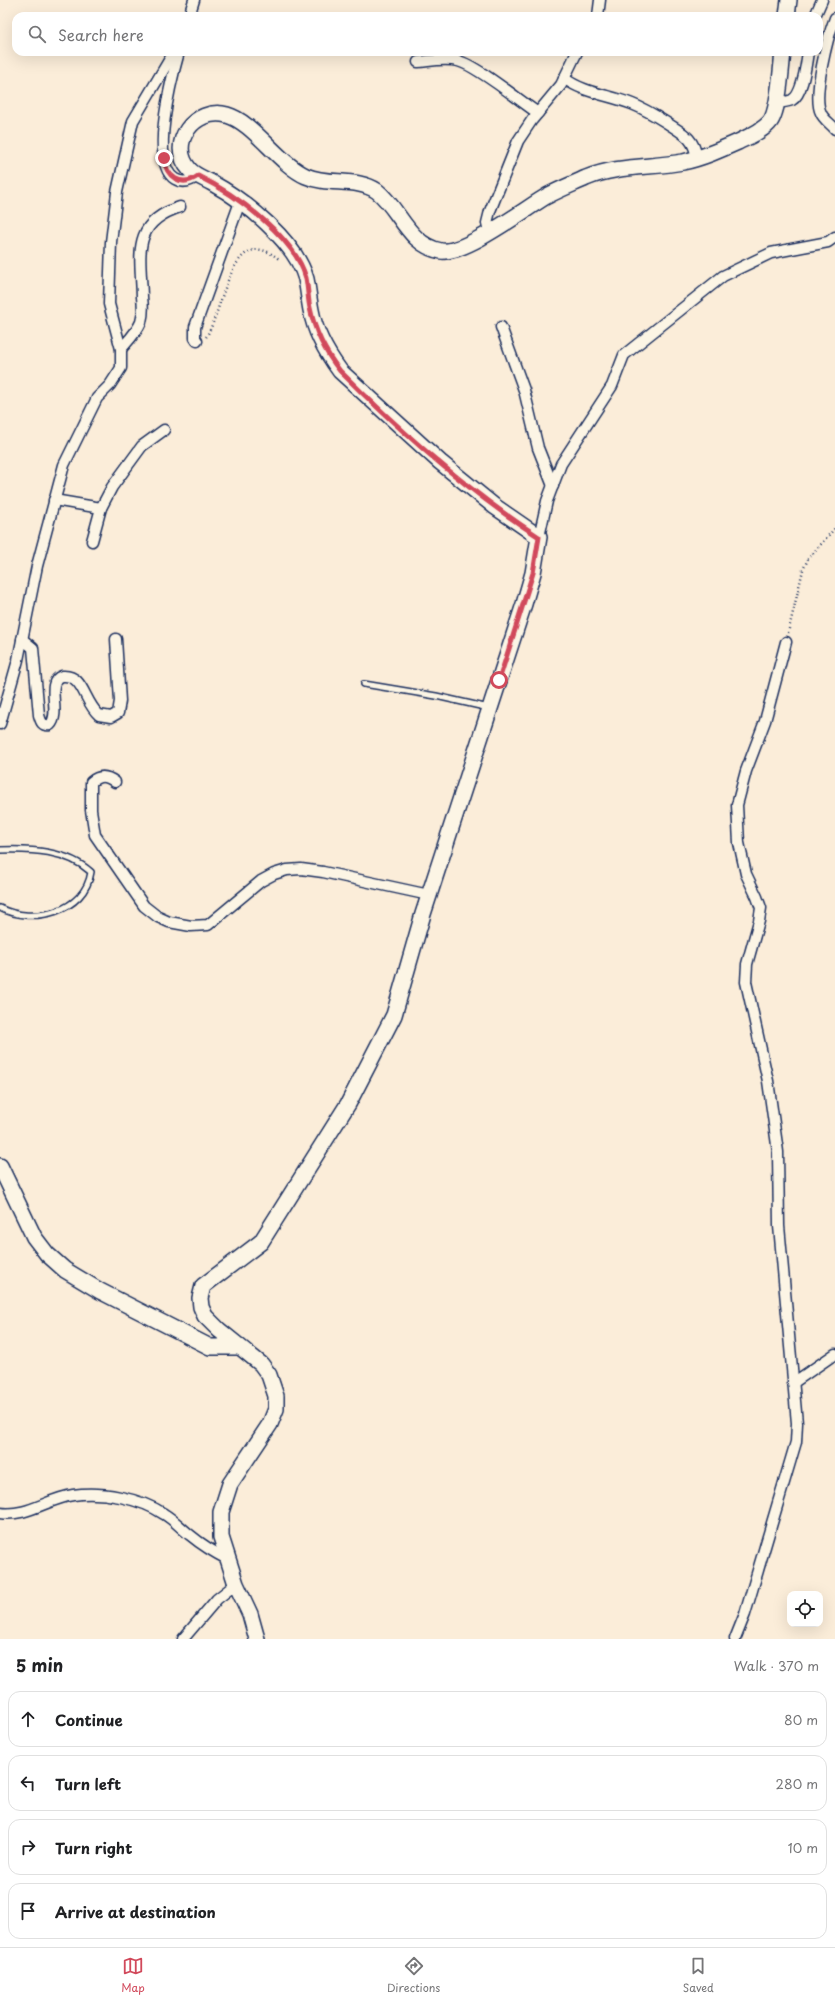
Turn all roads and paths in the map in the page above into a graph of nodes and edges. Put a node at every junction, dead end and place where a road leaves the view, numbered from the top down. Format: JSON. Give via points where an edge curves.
{"nodes":[{"id":1,"x":194,"y":0,"type":"edge"},
{"id":2,"x":600,"y":0,"type":"edge"},
{"id":3,"x":789,"y":0,"type":"edge"},
{"id":4,"x":822,"y":0,"type":"edge"},
{"id":5,"x":190,"y":12,"type":"edge"},
{"id":6,"x":598,"y":12,"type":"edge"},
{"id":7,"x":787,"y":12,"type":"edge"},
{"id":8,"x":817,"y":12,"type":"edge"},
{"id":9,"x":835,"y":18,"type":"edge"},
{"id":10,"x":172,"y":56,"type":"edge"},
{"id":11,"x":178,"y":56,"type":"edge"},
{"id":12,"x":574,"y":56,"type":"edge"},
{"id":13,"x":782,"y":56,"type":"edge"},
{"id":14,"x":807,"y":56,"type":"edge"},
{"id":15,"x":418,"y":62,"type":"dead end"},
{"id":16,"x":564,"y":78,"type":"junction"},
{"id":17,"x":776,"y":103,"type":"junction"},
{"id":18,"x":538,"y":113,"type":"junction"},
{"id":19,"x":835,"y":129,"type":"edge"},
{"id":20,"x":697,"y":158,"type":"junction"},
{"id":21,"x":198,"y":176,"type":"junction"},
{"id":22,"x":240,"y":202,"type":"junction"},
{"id":23,"x":180,"y":207,"type":"dead end"},
{"id":24,"x":489,"y":232,"type":"junction"},
{"id":25,"x":835,"y":237,"type":"edge"},
{"id":26,"x":282,"y":262,"type":"dead end"},
{"id":27,"x":501,"y":327,"type":"dead end"},
{"id":28,"x":197,"y":341,"type":"joint"},
{"id":29,"x":121,"y":349,"type":"junction"},
{"id":30,"x":164,"y":430,"type":"dead end"},
{"id":31,"x":553,"y":486,"type":"junction"},
{"id":32,"x":54,"y":500,"type":"junction"},
{"id":33,"x":101,"y":508,"type":"junction"},
{"id":34,"x":835,"y":528,"type":"edge"},
{"id":35,"x":539,"y":537,"type":"junction"},
{"id":36,"x":92,"y":541,"type":"dead end"},
{"id":37,"x":22,"y":639,"type":"junction"},
{"id":38,"x":116,"y":639,"type":"dead end"},
{"id":39,"x":786,"y":642,"type":"joint"},
{"id":40,"x":364,"y":684,"type":"dead end"},
{"id":41,"x":490,"y":708,"type":"junction"},
{"id":42,"x":0,"y":724,"type":"edge"},
{"id":43,"x":115,"y":782,"type":"dead end"},
{"id":44,"x":0,"y":850,"type":"edge"},
{"id":45,"x":429,"y":895,"type":"junction"},
{"id":46,"x":0,"y":908,"type":"edge"},
{"id":47,"x":0,"y":1166,"type":"edge"},
{"id":48,"x":239,"y":1347,"type":"junction"},
{"id":49,"x":835,"y":1354,"type":"edge"},
{"id":50,"x":792,"y":1382,"type":"junction"},
{"id":51,"x":0,"y":1513,"type":"edge"},
{"id":52,"x":228,"y":1560,"type":"junction"},
{"id":53,"x":236,"y":1584,"type":"junction"},
{"id":54,"x":183,"y":1639,"type":"edge"},
{"id":55,"x":257,"y":1639,"type":"edge"},
{"id":56,"x":735,"y":1639,"type":"edge"}],
"edges":[{"from":1,"to":5,"type":"street"},
{"from":2,"to":6,"type":"street"},
{"from":3,"to":7,"type":"street"},
{"from":4,"to":8,"type":"street"},
{"from":9,"to":19,"type":"street","via":[[818,96],[821,113]]},
{"from":10,"to":29,"type":"street","via":[[133,121],[117,192],[111,242],[109,304]]},
{"from":11,"to":21,"type":"street","via":[[164,122],[164,161],[168,173],[177,180],[187,181]]},
{"from":12,"to":16,"type":"street"},
{"from":13,"to":17,"type":"street"},
{"from":14,"to":17,"type":"street","via":[[802,82],[796,95],[792,100]]},
{"from":15,"to":18,"type":"street","via":[[449,59],[460,61]]},
{"from":16,"to":18,"type":"street"},
{"from":16,"to":20,"type":"street","via":[[587,90],[633,104],[682,132],[692,141]]},
{"from":17,"to":20,"type":"street","via":[[774,116],[766,126],[744,139]]},
{"from":18,"to":24,"type":"street","via":[[509,160],[490,211],[487,223]]},
{"from":20,"to":24,"type":"street","via":[[600,173],[549,195]]},
{"from":21,"to":22,"type":"street"},
{"from":21,"to":24,"type":"street","via":[[184,161],[182,152],[185,135],[193,121],[202,116],[226,114],[241,122],[306,176],[324,181],[363,185],[375,190],[412,233],[430,247],[441,251],[456,249]]},
{"from":22,"to":28,"type":"street","via":[[195,327]]},
{"from":22,"to":35,"type":"street","via":[[264,221],[297,258],[306,278],[314,326],[328,355],[340,371],[440,462],[494,506]]},
{"from":23,"to":29,"type":"street","via":[[160,216],[146,232],[140,252],[141,321]]},
{"from":25,"to":31,"type":"street","via":[[828,242],[771,252],[722,276],[624,355],[612,386],[561,464]]},
{"from":26,"to":28,"type":"path","via":[[263,249],[251,250],[241,256],[228,280],[208,336],[203,341]]},
{"from":27,"to":31,"type":"street","via":[[524,390],[538,448]]},
{"from":29,"to":32,"type":"street","via":[[119,373],[97,398],[64,465]]},
{"from":30,"to":33,"type":"street","via":[[142,446],[112,487]]},
{"from":31,"to":35,"type":"street"},
{"from":32,"to":33,"type":"street"},
{"from":32,"to":37,"type":"street"},
{"from":33,"to":36,"type":"street"},
{"from":34,"to":39,"type":"path","via":[[808,559],[803,570]]},
{"from":35,"to":41,"type":"street","via":[[533,573]]},
{"from":37,"to":38,"type":"street","via":[[33,648],[39,715],[41,721],[47,725],[55,718],[54,687],[55,682],[62,676],[77,680],[90,705],[99,715],[111,717],[118,713],[120,701]]},
{"from":37,"to":42,"type":"street"},
{"from":39,"to":50,"type":"street","via":[[765,721],[746,771],[737,806],[739,842],[745,870],[761,908],[747,964],[746,982],[768,1081],[778,1152],[779,1226]]},
{"from":40,"to":41,"type":"lane"},
{"from":41,"to":45,"type":"street"},
{"from":43,"to":45,"type":"street","via":[[104,776],[90,782],[90,810],[95,835],[144,906],[169,922],[191,926],[208,925],[262,881],[287,870],[323,872]]},
{"from":44,"to":46,"type":"lane","via":[[40,850],[81,862],[91,872],[89,883],[83,891],[74,901],[59,910],[48,914],[17,916]]},
{"from":45,"to":48,"type":"street","via":[[394,1015],[348,1104],[261,1242],[203,1286],[200,1298],[205,1316]]},
{"from":47,"to":48,"type":"street","via":[[34,1237],[47,1254],[65,1270],[100,1291],[210,1347]]},
{"from":48,"to":52,"type":"street","via":[[253,1356],[269,1375],[276,1396],[276,1409],[270,1424],[230,1484],[223,1500],[221,1537]]},
{"from":49,"to":50,"type":"street"},
{"from":50,"to":56,"type":"street","via":[[796,1442],[745,1614]]},
{"from":51,"to":52,"type":"street","via":[[22,1513],[74,1495],[102,1494],[134,1501],[163,1513]]},
{"from":52,"to":53,"type":"street"},
{"from":53,"to":54,"type":"street","via":[[217,1599]]},
{"from":53,"to":55,"type":"street","via":[[250,1614]]}]}
